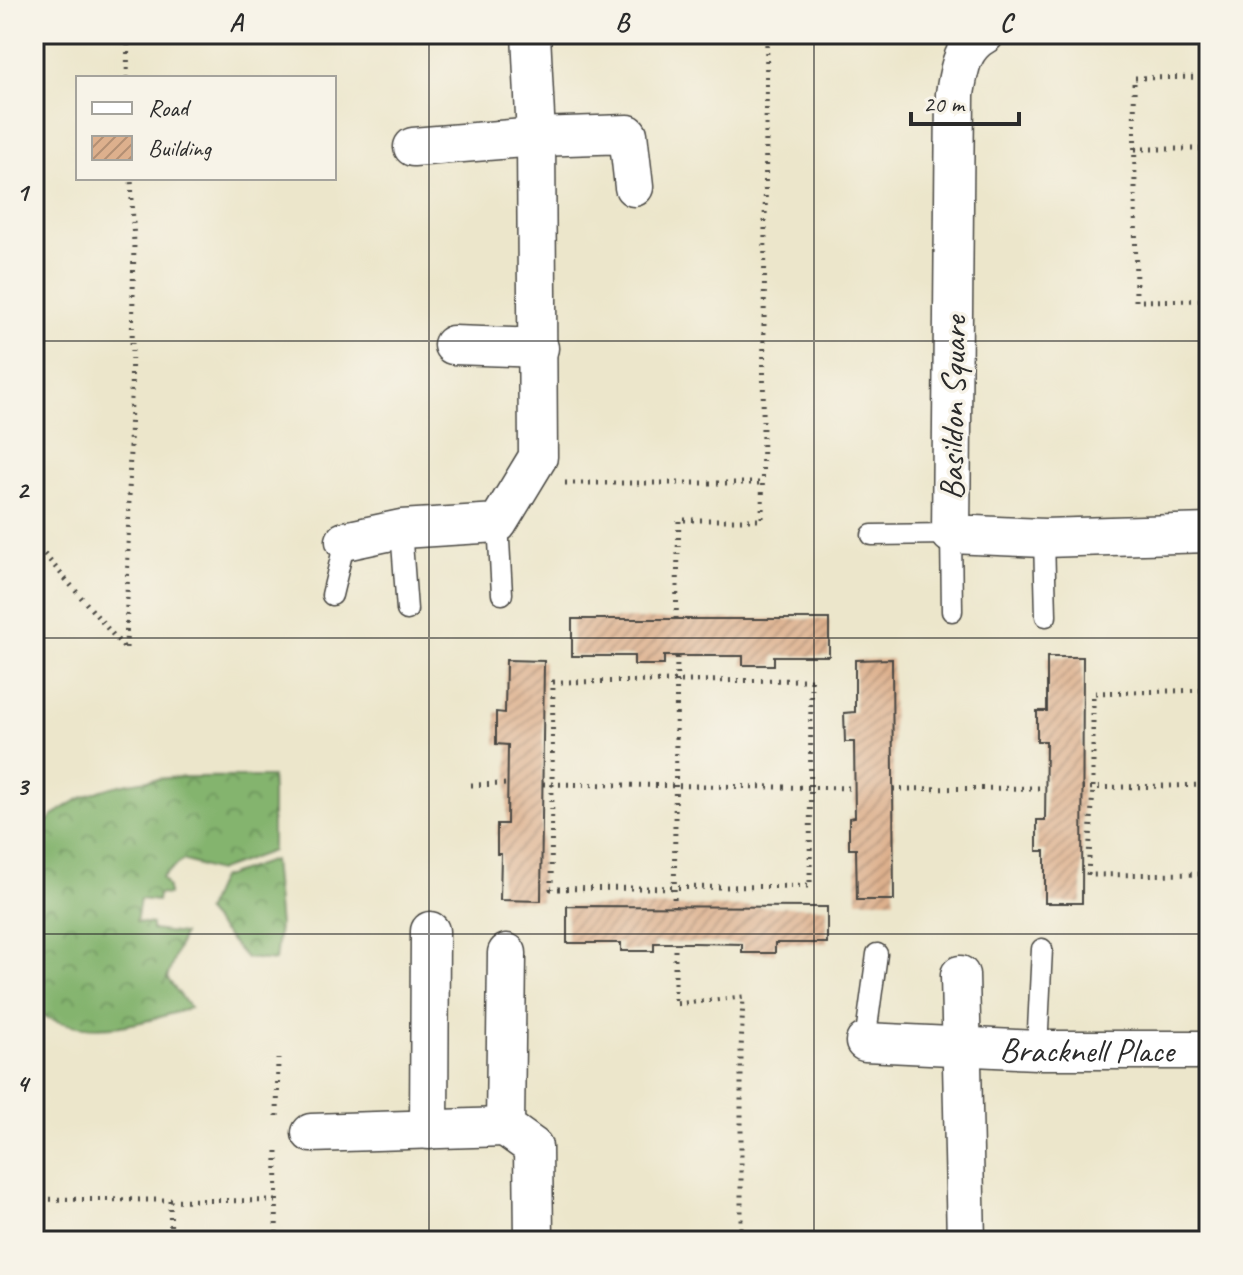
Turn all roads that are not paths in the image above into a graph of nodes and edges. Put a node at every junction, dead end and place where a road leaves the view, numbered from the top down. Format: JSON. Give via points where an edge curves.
{"nodes":[{"id":1,"x":531,"y":34,"type":"edge"},
{"id":2,"x":985,"y":34,"type":"edge"},
{"id":3,"x":536,"y":137,"type":"junction"},
{"id":4,"x":413,"y":147,"type":"dead end"},
{"id":5,"x":634,"y":187,"type":"dead end"},
{"id":6,"x":453,"y":345,"type":"dead end"},
{"id":7,"x":539,"y":348,"type":"junction"},
{"id":8,"x":498,"y":523,"type":"junction"},
{"id":9,"x":401,"y":529,"type":"junction"},
{"id":10,"x":1209,"y":533,"type":"edge"},
{"id":11,"x":951,"y":534,"type":"junction"},
{"id":12,"x":872,"y":535,"type":"dead end"},
{"id":13,"x":1044,"y":538,"type":"junction"},
{"id":14,"x":345,"y":541,"type":"joint"},
{"id":15,"x":502,"y":594,"type":"dead end"},
{"id":16,"x":332,"y":595,"type":"dead end"},
{"id":17,"x":407,"y":610,"type":"dead end"},
{"id":18,"x":952,"y":611,"type":"dead end"},
{"id":19,"x":1046,"y":616,"type":"dead end"},
{"id":20,"x":430,"y":931,"type":"dead end"},
{"id":21,"x":1042,"y":949,"type":"dead end"},
{"id":22,"x":507,"y":953,"type":"dead end"},
{"id":23,"x":877,"y":954,"type":"dead end"},
{"id":24,"x":960,"y":975,"type":"dead end"},
{"id":25,"x":865,"y":1042,"type":"joint"},
{"id":26,"x":963,"y":1047,"type":"junction"},
{"id":27,"x":1037,"y":1050,"type":"junction"},
{"id":28,"x":1209,"y":1050,"type":"edge"},
{"id":29,"x":505,"y":1127,"type":"junction"},
{"id":30,"x":429,"y":1130,"type":"junction"},
{"id":31,"x":311,"y":1133,"type":"dead end"},
{"id":32,"x":534,"y":1241,"type":"edge"},
{"id":33,"x":966,"y":1241,"type":"edge"}],
"edges":[{"from":1,"to":3,"type":"street"},
{"from":2,"to":11,"type":"street","name":"Basildon Square","via":[[961,59],[955,94]]},
{"from":3,"to":4,"type":"street"},
{"from":3,"to":5,"type":"street","via":[[628,134]]},
{"from":3,"to":7,"type":"street"},
{"from":6,"to":7,"type":"street"},
{"from":7,"to":8,"type":"street","via":[[538,457]]},
{"from":8,"to":9,"type":"street"},
{"from":8,"to":15,"type":"lane"},
{"from":9,"to":14,"type":"street"},
{"from":9,"to":17,"type":"lane"},
{"from":10,"to":13,"type":"street","name":"Basildon Square"},
{"from":11,"to":12,"type":"lane"},
{"from":11,"to":13,"type":"street","name":"Basildon Square"},
{"from":11,"to":18,"type":"lane"},
{"from":13,"to":19,"type":"lane"},
{"from":14,"to":16,"type":"lane"},
{"from":20,"to":30,"type":"street"},
{"from":21,"to":27,"type":"lane"},
{"from":22,"to":29,"type":"street"},
{"from":23,"to":25,"type":"lane"},
{"from":24,"to":26,"type":"street","name":"Bracknell Place"},
{"from":25,"to":26,"type":"street","name":"Bracknell Place"},
{"from":26,"to":27,"type":"street","name":"Bracknell Place"},
{"from":26,"to":33,"type":"street","name":"Bracknell Place"},
{"from":27,"to":28,"type":"street","name":"Bracknell Place"},
{"from":29,"to":30,"type":"street"},
{"from":29,"to":32,"type":"street","via":[[533,1147]]},
{"from":30,"to":31,"type":"street"}]}
